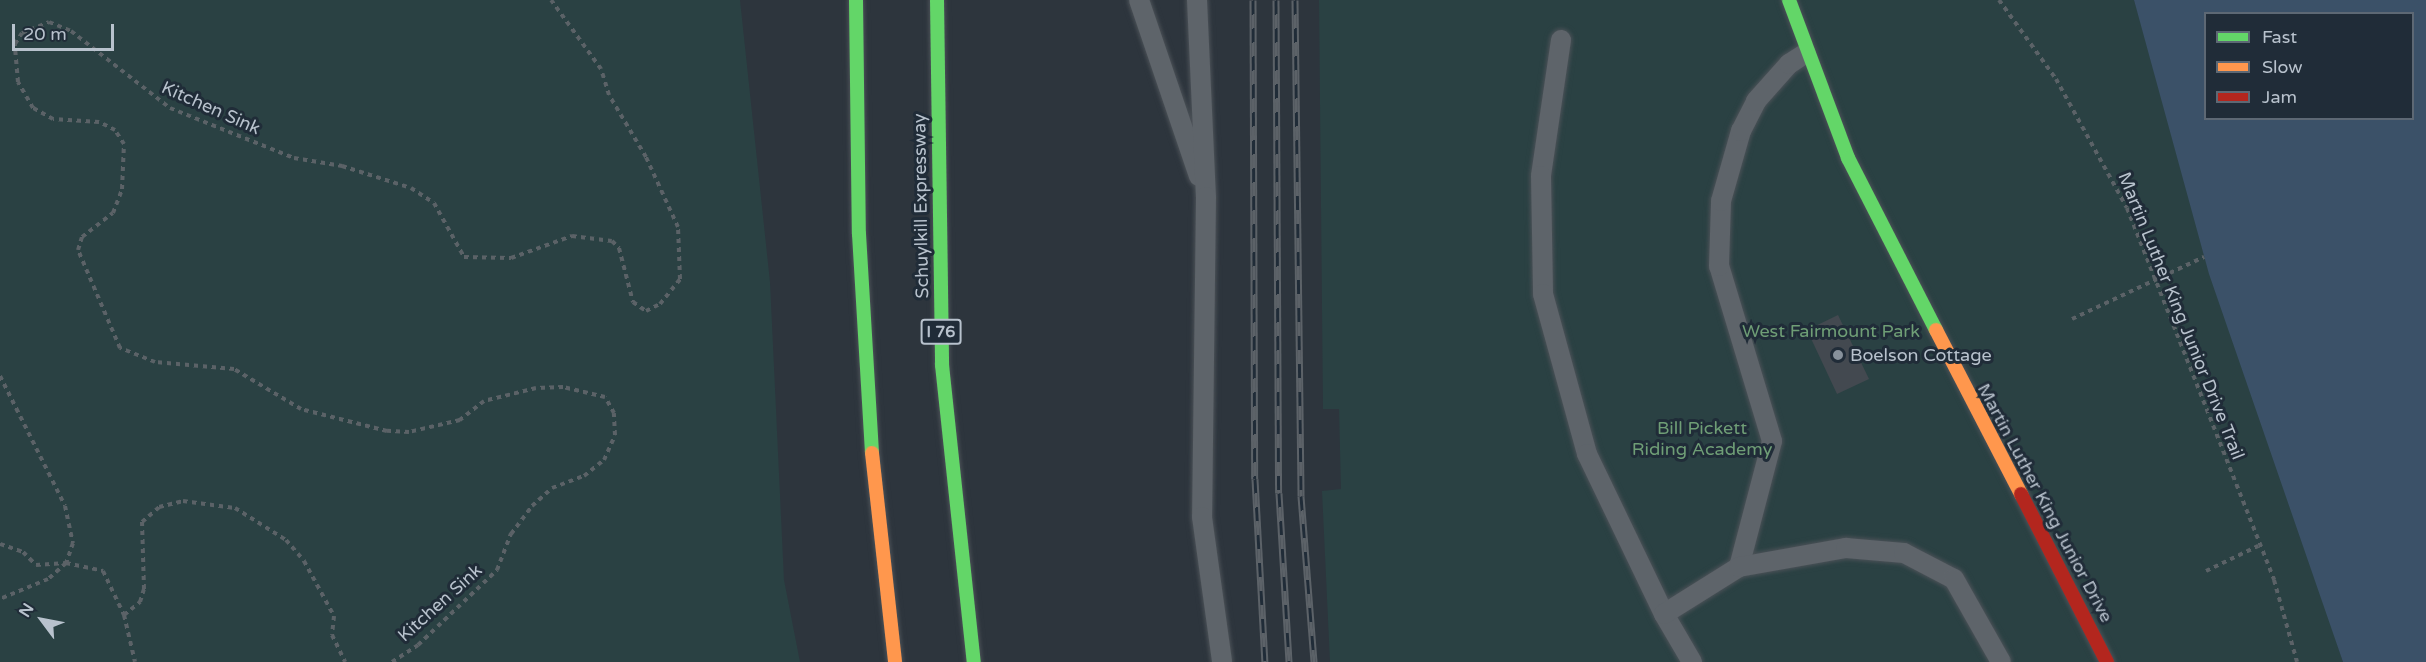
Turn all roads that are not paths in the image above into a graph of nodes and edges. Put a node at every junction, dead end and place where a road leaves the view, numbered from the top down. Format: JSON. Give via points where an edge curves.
{"nodes":[{"id":1,"x":856,"y":0,"type":"edge"},
{"id":2,"x":937,"y":0,"type":"edge"},
{"id":3,"x":1139,"y":0,"type":"edge"},
{"id":4,"x":1197,"y":0,"type":"edge"},
{"id":5,"x":1789,"y":0,"type":"edge"},
{"id":6,"x":1562,"y":40,"type":"dead end"},
{"id":7,"x":1806,"y":53,"type":"junction"},
{"id":8,"x":1206,"y":196,"type":"junction"},
{"id":9,"x":1739,"y":567,"type":"junction"},
{"id":10,"x":1664,"y":614,"type":"junction"},
{"id":11,"x":895,"y":662,"type":"edge"},
{"id":12,"x":974,"y":662,"type":"edge"},
{"id":13,"x":1222,"y":662,"type":"edge"},
{"id":14,"x":1692,"y":662,"type":"edge"},
{"id":15,"x":2001,"y":662,"type":"edge"},
{"id":16,"x":2107,"y":662,"type":"edge"}],
"edges":[{"from":1,"to":11,"type":"main road","via":[[859,234],[871,446]]},
{"from":2,"to":12,"type":"main road","name":"Schuylkill Expressway","number":"I 76","via":[[942,365]]},
{"from":3,"to":8,"type":"lane"},
{"from":4,"to":8,"type":"lane"},
{"from":5,"to":7,"type":"main road","name":"Martin Luther King Junior Drive"},
{"from":6,"to":10,"type":"lane","via":[[1541,176],[1543,294],[1587,454]]},
{"from":7,"to":9,"type":"lane","via":[[1789,64],[1756,101],[1741,131],[1721,201],[1719,266],[1772,441]]},
{"from":7,"to":16,"type":"main road","name":"Martin Luther King Junior Drive","via":[[1853,168]]},
{"from":8,"to":13,"type":"lane","via":[[1202,517]]},
{"from":9,"to":10,"type":"lane"},
{"from":9,"to":15,"type":"lane","via":[[1846,548],[1904,553],[1954,579]]},
{"from":10,"to":14,"type":"lane"}]}
